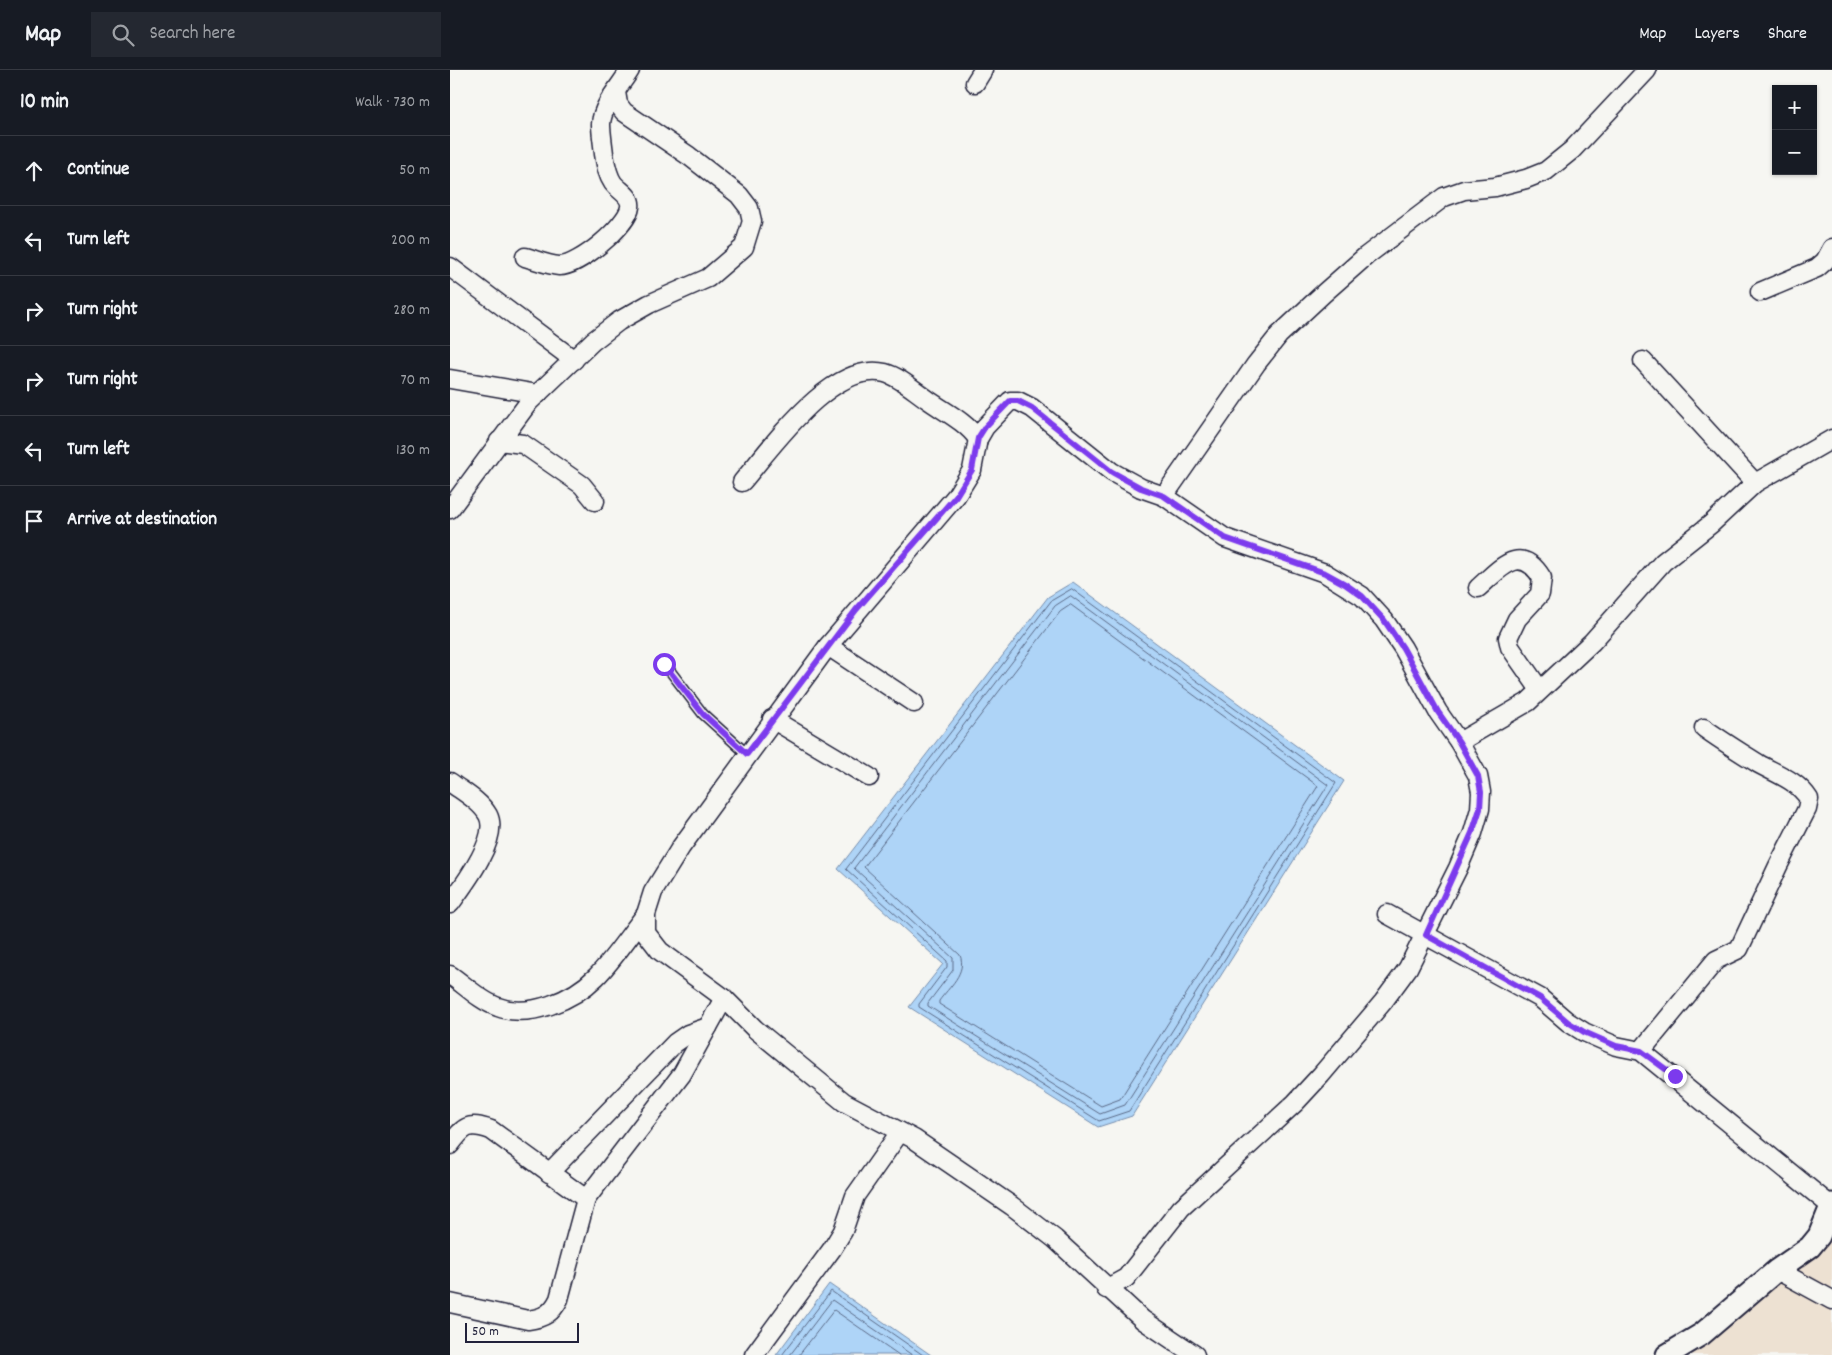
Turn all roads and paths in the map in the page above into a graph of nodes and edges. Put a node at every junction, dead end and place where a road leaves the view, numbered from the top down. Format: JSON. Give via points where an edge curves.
{"nodes":[{"id":1,"x":630,"y":70,"type":"edge"},
{"id":2,"x":1647,"y":70,"type":"edge"},
{"id":3,"x":616,"y":92,"type":"junction"},
{"id":4,"x":1832,"y":248,"type":"edge"},
{"id":5,"x":525,"y":257,"type":"dead end"},
{"id":6,"x":450,"y":267,"type":"edge"},
{"id":7,"x":1760,"y":292,"type":"dead end"},
{"id":8,"x":574,"y":360,"type":"junction"},
{"id":9,"x":1643,"y":361,"type":"dead end"},
{"id":10,"x":450,"y":379,"type":"edge"},
{"id":11,"x":538,"y":394,"type":"junction"},
{"id":12,"x":978,"y":438,"type":"junction"},
{"id":13,"x":1832,"y":439,"type":"edge"},
{"id":14,"x":499,"y":441,"type":"junction"},
{"id":15,"x":742,"y":482,"type":"dead end"},
{"id":16,"x":1755,"y":483,"type":"junction"},
{"id":17,"x":1164,"y":496,"type":"junction"},
{"id":18,"x":595,"y":501,"type":"dead end"},
{"id":19,"x":450,"y":509,"type":"edge"},
{"id":20,"x":1478,"y":588,"type":"dead end"},
{"id":21,"x":828,"y":646,"type":"junction"},
{"id":22,"x":664,"y":664,"type":"dead end"},
{"id":23,"x":1540,"y":690,"type":"junction"},
{"id":24,"x":914,"y":703,"type":"dead end"},
{"id":25,"x":772,"y":719,"type":"junction"},
{"id":26,"x":1704,"y":728,"type":"dead end"},
{"id":27,"x":1459,"y":742,"type":"junction"},
{"id":28,"x":747,"y":754,"type":"junction"},
{"id":29,"x":869,"y":777,"type":"dead end"},
{"id":30,"x":450,"y":782,"type":"edge"},
{"id":31,"x":450,"y":904,"type":"edge"},
{"id":32,"x":646,"y":914,"type":"junction"},
{"id":33,"x":1387,"y":914,"type":"dead end"},
{"id":34,"x":1426,"y":935,"type":"junction"},
{"id":35,"x":450,"y":975,"type":"edge"},
{"id":36,"x":724,"y":998,"type":"junction"},
{"id":37,"x":708,"y":1027,"type":"junction"},
{"id":38,"x":1641,"y":1051,"type":"junction"},
{"id":39,"x":900,"y":1132,"type":"junction"},
{"id":40,"x":450,"y":1145,"type":"edge"},
{"id":41,"x":550,"y":1173,"type":"junction"},
{"id":42,"x":586,"y":1199,"type":"junction"},
{"id":43,"x":1831,"y":1205,"type":"edge"},
{"id":44,"x":1777,"y":1270,"type":"junction"},
{"id":45,"x":1106,"y":1289,"type":"junction"},
{"id":46,"x":1832,"y":1300,"type":"edge"},
{"id":47,"x":450,"y":1303,"type":"edge"},
{"id":48,"x":754,"y":1355,"type":"edge"},
{"id":49,"x":1195,"y":1355,"type":"edge"},
{"id":50,"x":1667,"y":1355,"type":"edge"}],
"edges":[{"from":1,"to":3,"type":"street"},
{"from":2,"to":17,"type":"street","via":[[1572,150],[1546,172],[1444,197],[1366,256],[1324,293],[1280,335],[1256,364]]},
{"from":3,"to":5,"type":"street","via":[[601,122],[606,170],[617,188],[629,198],[627,214],[605,240],[580,259],[559,266]]},
{"from":3,"to":8,"type":"street","via":[[618,104],[624,112],[740,195],[749,208],[752,221],[744,247],[708,278],[619,321]]},
{"from":4,"to":7,"type":"street","via":[[1817,268]]},
{"from":6,"to":8,"type":"street"},
{"from":8,"to":11,"type":"street"},
{"from":9,"to":16,"type":"street"},
{"from":10,"to":11,"type":"street"},
{"from":11,"to":14,"type":"street"},
{"from":12,"to":15,"type":"street","via":[[968,425],[894,378],[880,372],[866,372],[830,387],[815,399]]},
{"from":12,"to":17,"type":"street","via":[[1003,407],[1010,401],[1018,401],[1032,408],[1112,472]]},
{"from":12,"to":21,"type":"street","via":[[972,470],[956,496]]},
{"from":13,"to":16,"type":"street"},
{"from":14,"to":18,"type":"street","via":[[522,444],[582,485]]},
{"from":14,"to":19,"type":"street"},
{"from":16,"to":23,"type":"street","via":[[1663,562],[1592,642]]},
{"from":17,"to":27,"type":"street","via":[[1225,538],[1325,573],[1362,596],[1398,641]]},
{"from":20,"to":23,"type":"street","via":[[1510,560],[1519,559],[1538,570],[1542,578],[1540,594],[1517,619],[1508,638],[1510,648]]},
{"from":21,"to":24,"type":"street"},
{"from":21,"to":25,"type":"street"},
{"from":22,"to":28,"type":"lane","via":[[703,714]]},
{"from":23,"to":27,"type":"street","via":[[1528,702]]},
{"from":25,"to":28,"type":"street"},
{"from":25,"to":29,"type":"street"},
{"from":26,"to":38,"type":"street","via":[[1789,780],[1809,799],[1739,949],[1716,960]]},
{"from":27,"to":34,"type":"street","via":[[1478,776],[1480,809],[1465,851]]},
{"from":28,"to":32,"type":"street","via":[[681,847],[653,892]]},
{"from":30,"to":31,"type":"street","via":[[478,803],[492,825],[480,858]]},
{"from":32,"to":35,"type":"street","via":[[596,977],[582,988],[529,1012],[498,1007]]},
{"from":32,"to":36,"type":"street","via":[[646,933],[660,951]]},
{"from":33,"to":34,"type":"street"},
{"from":34,"to":38,"type":"street","via":[[1540,998],[1584,1032],[1616,1046]]},
{"from":34,"to":45,"type":"street","via":[[1408,968],[1383,1002],[1321,1075],[1181,1208],[1126,1278]]},
{"from":36,"to":37,"type":"street"},
{"from":36,"to":39,"type":"street","via":[[844,1102]]},
{"from":37,"to":41,"type":"street","via":[[675,1043]]},
{"from":37,"to":42,"type":"street","via":[[682,1074]]},
{"from":38,"to":43,"type":"street"},
{"from":39,"to":45,"type":"street","via":[[1034,1223]]},
{"from":39,"to":48,"type":"street","via":[[856,1196],[843,1231],[832,1249]]},
{"from":40,"to":41,"type":"street","via":[[460,1132],[476,1125],[491,1130]]},
{"from":41,"to":42,"type":"street"},
{"from":42,"to":47,"type":"street","via":[[559,1299],[548,1314],[528,1320]]},
{"from":43,"to":44,"type":"street","via":[[1819,1236],[1810,1248]]},
{"from":44,"to":46,"type":"street"},
{"from":44,"to":50,"type":"street","via":[[1702,1334]]},
{"from":45,"to":49,"type":"street","via":[[1143,1320]]}]}
